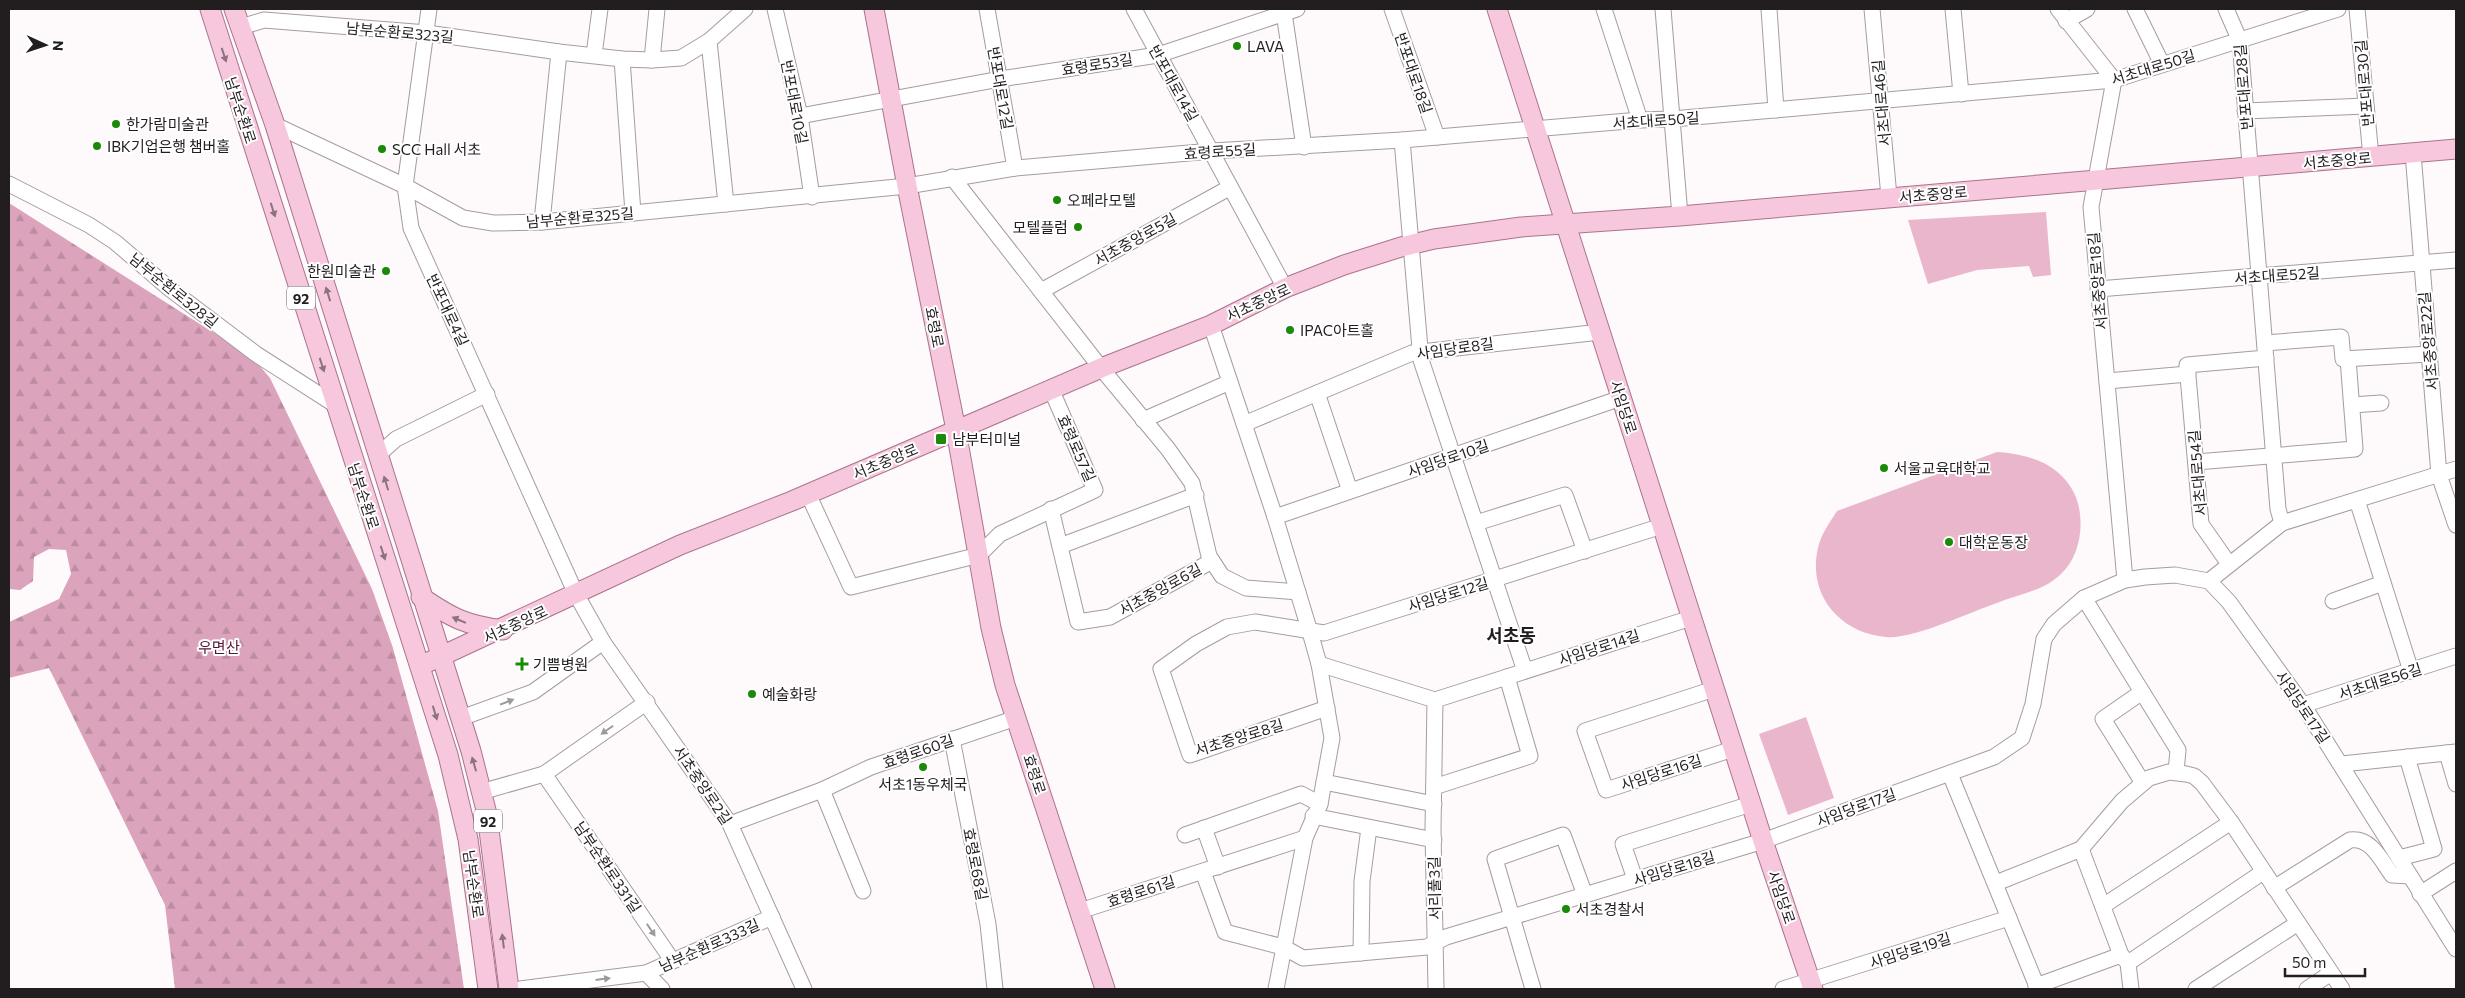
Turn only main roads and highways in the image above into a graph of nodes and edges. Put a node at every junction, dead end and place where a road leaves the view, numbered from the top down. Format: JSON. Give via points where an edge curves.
{"nodes":[{"id":1,"x":210,"y":9,"type":"edge"},
{"id":2,"x":874,"y":9,"type":"edge"},
{"id":3,"x":1496,"y":9,"type":"edge"},
{"id":4,"x":238,"y":15,"type":"edge"},
{"id":5,"x":2456,"y":149,"type":"edge"},
{"id":6,"x":1567,"y":225,"type":"junction"},
{"id":7,"x":956,"y":430,"type":"junction"},
{"id":8,"x":394,"y":586,"type":"junction"},
{"id":9,"x":419,"y":588,"type":"junction"},
{"id":10,"x":503,"y":630,"type":"junction"},
{"id":11,"x":442,"y":658,"type":"junction"},
{"id":12,"x":420,"y":666,"type":"junction"},
{"id":13,"x":1812,"y":985,"type":"edge"},
{"id":14,"x":488,"y":989,"type":"edge"},
{"id":15,"x":509,"y":989,"type":"edge"},
{"id":16,"x":1105,"y":989,"type":"edge"}],
"edges":[{"from":1,"to":8,"type":"main road","name":"남부순환로","number":"92","one_way":true},
{"from":2,"to":7,"type":"main road","name":"효령로"},
{"from":3,"to":6,"type":"main road","name":"사임당로"},
{"from":9,"to":4,"type":"main road","name":"남부순환로","number":"92","one_way":true},
{"from":5,"to":6,"type":"main road","name":"서초중앙로"},
{"from":6,"to":7,"type":"main road","name":"서초중앙로","via":[[1475,233],[1411,244],[1362,259],[1285,288],[1211,324]]},
{"from":6,"to":13,"type":"main road","name":"사임당로","via":[[1733,749]]},
{"from":7,"to":10,"type":"main road","name":"서초중앙로","via":[[680,545]]},
{"from":7,"to":16,"type":"main road","name":"효령로","via":[[991,628],[1005,685]]},
{"from":8,"to":9,"type":"main road"},
{"from":8,"to":12,"type":"main road","name":"남부순환로","number":"92"},
{"from":10,"to":9,"type":"main road","one_way":true,"via":[[475,626],[453,618]]},
{"from":9,"to":11,"type":"main road","name":"남부순환로","number":"92"},
{"from":10,"to":11,"type":"main road","name":"서초중앙로"},
{"from":11,"to":12,"type":"main road","name":"서초중앙로"},
{"from":15,"to":11,"type":"main road","name":"남부순환로","number":"92","one_way":true,"via":[[490,835],[461,718]]},
{"from":12,"to":14,"type":"main road","name":"남부순환로","number":"92","one_way":true,"via":[[448,755],[468,839]]}]}
